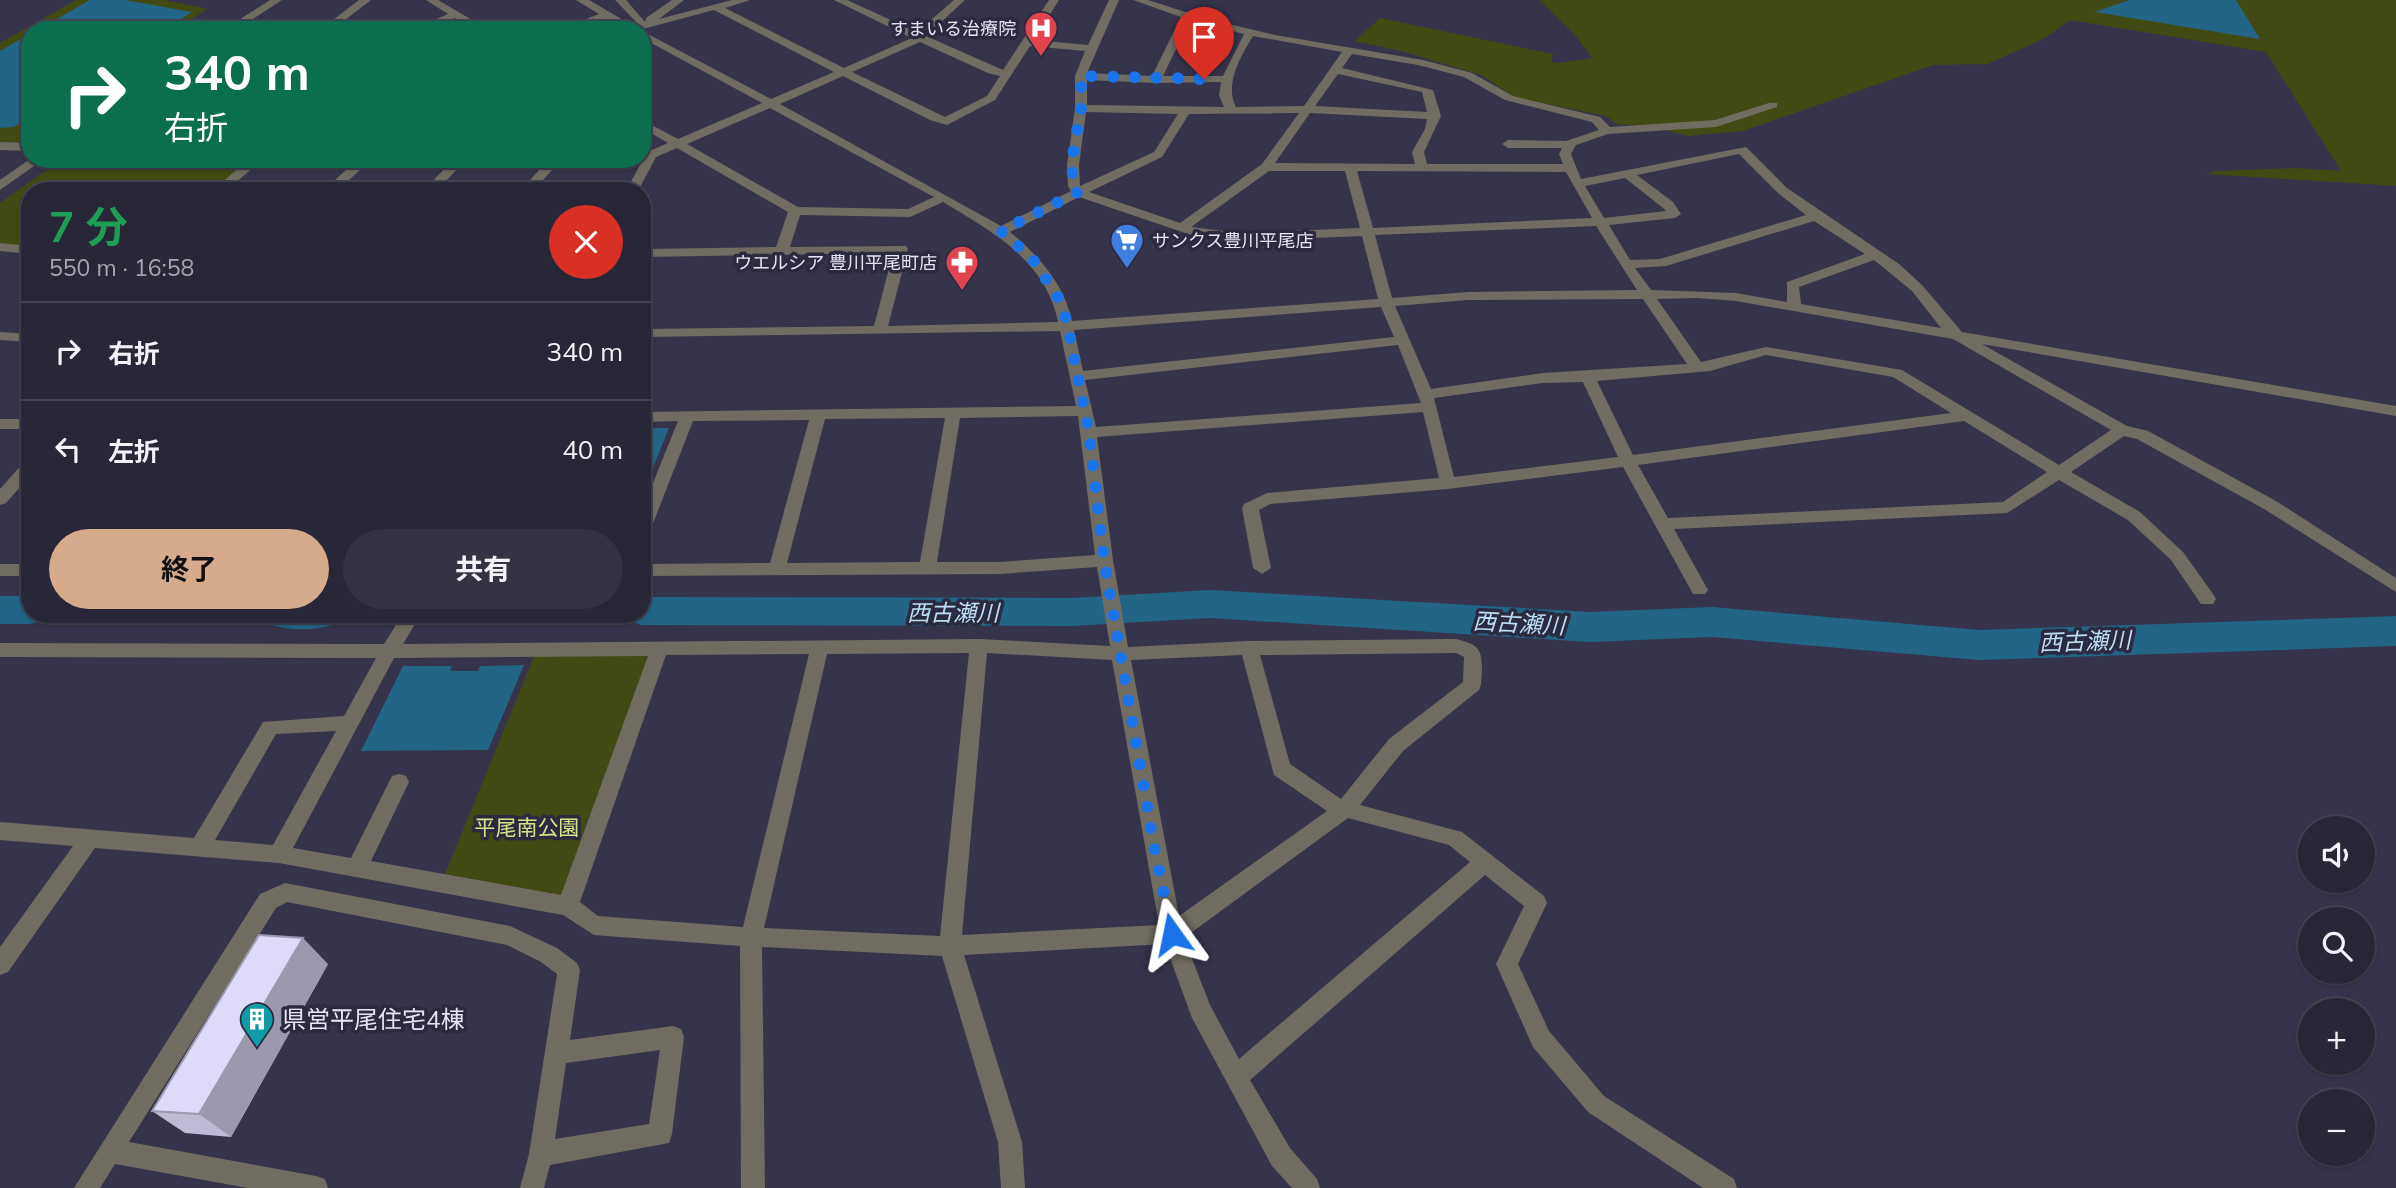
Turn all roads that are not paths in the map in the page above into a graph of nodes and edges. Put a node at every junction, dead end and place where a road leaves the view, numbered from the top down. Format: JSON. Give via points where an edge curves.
{"nodes":[{"id":1,"x":277,"y":0,"type":"edge"},
{"id":2,"x":366,"y":0,"type":"edge"},
{"id":3,"x":432,"y":0,"type":"edge"},
{"id":4,"x":581,"y":0,"type":"edge"},
{"id":5,"x":620,"y":0,"type":"edge"},
{"id":6,"x":679,"y":0,"type":"edge"},
{"id":7,"x":745,"y":0,"type":"edge"},
{"id":8,"x":839,"y":0,"type":"edge"},
{"id":9,"x":960,"y":0,"type":"edge"},
{"id":10,"x":1054,"y":0,"type":"edge"},
{"id":11,"x":1114,"y":0,"type":"edge"},
{"id":12,"x":1138,"y":0,"type":"edge"},
{"id":13,"x":715,"y":7,"type":"junction"},
{"id":14,"x":456,"y":14,"type":"junction"},
{"id":15,"x":608,"y":15,"type":"junction"},
{"id":16,"x":1187,"y":16,"type":"junction"},
{"id":17,"x":243,"y":21,"type":"edge"},
{"id":18,"x":337,"y":21,"type":"edge"},
{"id":19,"x":439,"y":21,"type":"edge"},
{"id":20,"x":468,"y":21,"type":"edge"},
{"id":21,"x":590,"y":21,"type":"edge"},
{"id":22,"x":620,"y":21,"type":"edge"},
{"id":23,"x":633,"y":21,"type":"edge"},
{"id":24,"x":651,"y":21,"type":"edge"},
{"id":25,"x":651,"y":26,"type":"edge"},
{"id":26,"x":1251,"y":32,"type":"junction"},
{"id":27,"x":651,"y":37,"type":"edge"},
{"id":28,"x":920,"y":37,"type":"junction"},
{"id":29,"x":1025,"y":42,"type":"junction"},
{"id":30,"x":1093,"y":49,"type":"junction"},
{"id":31,"x":1350,"y":49,"type":"junction"},
{"id":32,"x":1335,"y":70,"type":"junction"},
{"id":33,"x":842,"y":72,"type":"junction"},
{"id":34,"x":1006,"y":74,"type":"junction"},
{"id":35,"x":1081,"y":76,"type":"junction"},
{"id":36,"x":1228,"y":79,"type":"junction"},
{"id":37,"x":1155,"y":80,"type":"junction"},
{"id":38,"x":772,"y":104,"type":"junction"},
{"id":39,"x":1773,"y":105,"type":"dead end"},
{"id":40,"x":1309,"y":107,"type":"junction"},
{"id":41,"x":1081,"y":108,"type":"junction"},
{"id":42,"x":1186,"y":110,"type":"junction"},
{"id":43,"x":1232,"y":110,"type":"junction"},
{"id":44,"x":1435,"y":116,"type":"junction"},
{"id":45,"x":651,"y":128,"type":"edge"},
{"id":46,"x":1607,"y":131,"type":"junction"},
{"id":47,"x":678,"y":143,"type":"junction"},
{"id":48,"x":1508,"y":144,"type":"dead end"},
{"id":49,"x":1569,"y":145,"type":"junction"},
{"id":50,"x":0,"y":146,"type":"edge"},
{"id":51,"x":21,"y":147,"type":"edge"},
{"id":52,"x":651,"y":155,"type":"edge"},
{"id":53,"x":1266,"y":167,"type":"junction"},
{"id":54,"x":1350,"y":167,"type":"junction"},
{"id":55,"x":1422,"y":167,"type":"junction"},
{"id":56,"x":25,"y":168,"type":"edge"},
{"id":57,"x":246,"y":168,"type":"edge"},
{"id":58,"x":356,"y":168,"type":"edge"},
{"id":59,"x":452,"y":168,"type":"edge"},
{"id":60,"x":548,"y":168,"type":"edge"},
{"id":61,"x":1571,"y":168,"type":"junction"},
{"id":62,"x":1626,"y":173,"type":"junction"},
{"id":63,"x":229,"y":182,"type":"edge"},
{"id":64,"x":339,"y":182,"type":"edge"},
{"id":65,"x":438,"y":182,"type":"edge"},
{"id":66,"x":534,"y":182,"type":"edge"},
{"id":67,"x":1577,"y":184,"type":"junction"},
{"id":68,"x":0,"y":186,"type":"edge"},
{"id":69,"x":1078,"y":192,"type":"junction"},
{"id":70,"x":944,"y":197,"type":"junction"},
{"id":71,"x":795,"y":211,"type":"junction"},
{"id":72,"x":1816,"y":216,"type":"junction"},
{"id":73,"x":1601,"y":222,"type":"junction"},
{"id":74,"x":1181,"y":228,"type":"junction"},
{"id":75,"x":1001,"y":231,"type":"junction"},
{"id":76,"x":1368,"y":233,"type":"junction"},
{"id":77,"x":0,"y":247,"type":"edge"},
{"id":78,"x":21,"y":249,"type":"edge"},
{"id":79,"x":782,"y":250,"type":"junction"},
{"id":80,"x":651,"y":253,"type":"edge"},
{"id":81,"x":1877,"y":254,"type":"junction"},
{"id":82,"x":1626,"y":264,"type":"junction"},
{"id":83,"x":1646,"y":294,"type":"junction"},
{"id":84,"x":1386,"y":300,"type":"junction"},
{"id":85,"x":1794,"y":307,"type":"junction"},
{"id":86,"x":1068,"y":327,"type":"junction"},
{"id":87,"x":880,"y":331,"type":"junction"},
{"id":88,"x":651,"y":333,"type":"edge"},
{"id":89,"x":0,"y":336,"type":"edge"},
{"id":90,"x":21,"y":337,"type":"edge"},
{"id":91,"x":1961,"y":338,"type":"junction"},
{"id":92,"x":1402,"y":340,"type":"junction"},
{"id":93,"x":1696,"y":366,"type":"junction"},
{"id":94,"x":1079,"y":376,"type":"junction"},
{"id":95,"x":1588,"y":377,"type":"junction"},
{"id":96,"x":1428,"y":401,"type":"junction"},
{"id":97,"x":1085,"y":411,"type":"junction"},
{"id":98,"x":2396,"y":411,"type":"edge"},
{"id":99,"x":953,"y":413,"type":"junction"},
{"id":100,"x":818,"y":415,"type":"junction"},
{"id":101,"x":1968,"y":416,"type":"junction"},
{"id":102,"x":651,"y":417,"type":"edge"},
{"id":103,"x":687,"y":417,"type":"junction"},
{"id":104,"x":0,"y":424,"type":"edge"},
{"id":105,"x":21,"y":424,"type":"edge"},
{"id":106,"x":2122,"y":430,"type":"junction"},
{"id":107,"x":1089,"y":433,"type":"junction"},
{"id":108,"x":1628,"y":461,"type":"junction"},
{"id":109,"x":2060,"y":472,"type":"junction"},
{"id":110,"x":21,"y":476,"type":"edge"},
{"id":111,"x":1448,"y":484,"type":"junction"},
{"id":112,"x":0,"y":499,"type":"edge"},
{"id":113,"x":651,"y":508,"type":"edge"},
{"id":114,"x":1664,"y":524,"type":"junction"},
{"id":115,"x":1104,"y":560,"type":"junction"},
{"id":116,"x":928,"y":567,"type":"junction"},
{"id":117,"x":1262,"y":568,"type":"dead end"},
{"id":118,"x":0,"y":570,"type":"edge"},
{"id":119,"x":21,"y":570,"type":"edge"},
{"id":120,"x":651,"y":570,"type":"edge"},
{"id":121,"x":777,"y":570,"type":"junction"},
{"id":122,"x":2396,"y":586,"type":"edge"},
{"id":123,"x":1699,"y":590,"type":"dead end"},
{"id":124,"x":2207,"y":599,"type":"dead end"},
{"id":125,"x":407,"y":623,"type":"edge"},
{"id":126,"x":1119,"y":644,"type":"junction"},
{"id":127,"x":979,"y":646,"type":"junction"},
{"id":128,"x":660,"y":647,"type":"junction"},
{"id":129,"x":820,"y":647,"type":"junction"},
{"id":130,"x":1249,"y":648,"type":"junction"},
{"id":131,"x":0,"y":650,"type":"edge"},
{"id":132,"x":389,"y":651,"type":"junction"},
{"id":133,"x":350,"y":723,"type":"junction"},
{"id":134,"x":399,"y":782,"type":"dead end"},
{"id":135,"x":1345,"y":809,"type":"junction"},
{"id":136,"x":0,"y":831,"type":"edge"},
{"id":137,"x":91,"y":837,"type":"junction"},
{"id":138,"x":200,"y":847,"type":"junction"},
{"id":139,"x":279,"y":854,"type":"junction"},
{"id":140,"x":1486,"y":861,"type":"junction"},
{"id":141,"x":357,"y":867,"type":"junction"},
{"id":142,"x":568,"y":906,"type":"junction"},
{"id":143,"x":1172,"y":934,"type":"junction"},
{"id":144,"x":751,"y":937,"type":"junction"},
{"id":145,"x":950,"y":946,"type":"junction"},
{"id":146,"x":0,"y":965,"type":"edge"},
{"id":147,"x":558,"y":1053,"type":"junction"},
{"id":148,"x":1236,"y":1077,"type":"junction"},
{"id":149,"x":111,"y":1151,"type":"junction"},
{"id":150,"x":541,"y":1154,"type":"junction"},
{"id":151,"x":86,"y":1188,"type":"edge"},
{"id":152,"x":316,"y":1188,"type":"edge"},
{"id":153,"x":532,"y":1188,"type":"edge"},
{"id":154,"x":753,"y":1188,"type":"edge"},
{"id":155,"x":1013,"y":1188,"type":"edge"},
{"id":156,"x":1308,"y":1188,"type":"edge"},
{"id":157,"x":1725,"y":1188,"type":"edge"}],
"edges":[{"from":1,"to":17,"type":"street"},
{"from":2,"to":18,"type":"street"},
{"from":3,"to":14,"type":"street"},
{"from":4,"to":15,"type":"street"},
{"from":5,"to":23,"type":"street"},
{"from":6,"to":24,"type":"street"},
{"from":7,"to":13,"type":"street"},
{"from":8,"to":28,"type":"street"},
{"from":9,"to":28,"type":"street"},
{"from":10,"to":29,"type":"street"},
{"from":11,"to":30,"type":"street"},
{"from":12,"to":16,"type":"street"},
{"from":13,"to":25,"type":"street"},
{"from":13,"to":33,"type":"street"},
{"from":14,"to":19,"type":"street"},
{"from":14,"to":20,"type":"street"},
{"from":15,"to":21,"type":"street"},
{"from":15,"to":22,"type":"street"},
{"from":16,"to":26,"type":"street"},
{"from":16,"to":37,"type":"street"},
{"from":26,"to":31,"type":"street"},
{"from":26,"to":36,"type":"street"},
{"from":27,"to":38,"type":"street"},
{"from":28,"to":33,"type":"street"},
{"from":28,"to":34,"type":"street"},
{"from":29,"to":30,"type":"street"},
{"from":29,"to":34,"type":"street"},
{"from":30,"to":35,"type":"street"},
{"from":31,"to":32,"type":"street"},
{"from":31,"to":46,"type":"street","via":[[1468,75],[1510,98],[1596,119]]},
{"from":32,"to":40,"type":"street"},
{"from":32,"to":44,"type":"street","via":[[1427,90]]},
{"from":33,"to":34,"type":"street","via":[[947,121],[990,98]]},
{"from":33,"to":38,"type":"street"},
{"from":35,"to":37,"type":"street"},
{"from":35,"to":41,"type":"street"},
{"from":36,"to":37,"type":"street"},
{"from":36,"to":43,"type":"street","via":[[1225,94]]},
{"from":38,"to":47,"type":"street"},
{"from":38,"to":70,"type":"street"},
{"from":39,"to":46,"type":"street","via":[[1716,123]]},
{"from":40,"to":43,"type":"street"},
{"from":40,"to":44,"type":"street"},
{"from":40,"to":53,"type":"street"},
{"from":41,"to":42,"type":"street"},
{"from":41,"to":69,"type":"street","via":[[1073,165]]},
{"from":42,"to":43,"type":"street"},
{"from":42,"to":69,"type":"street","via":[[1158,154]]},
{"from":44,"to":55,"type":"street","via":[[1418,152]]},
{"from":45,"to":47,"type":"street"},
{"from":46,"to":49,"type":"street"},
{"from":47,"to":52,"type":"street"},
{"from":47,"to":71,"type":"street"},
{"from":48,"to":49,"type":"street"},
{"from":49,"to":61,"type":"street","via":[[1565,154]]},
{"from":50,"to":51,"type":"street"},
{"from":53,"to":54,"type":"street"},
{"from":53,"to":74,"type":"street"},
{"from":54,"to":55,"type":"street"},
{"from":54,"to":76,"type":"street"},
{"from":55,"to":61,"type":"street"},
{"from":56,"to":68,"type":"street"},
{"from":57,"to":63,"type":"street"},
{"from":58,"to":64,"type":"street"},
{"from":59,"to":65,"type":"street"},
{"from":60,"to":66,"type":"street"},
{"from":61,"to":67,"type":"street"},
{"from":62,"to":67,"type":"street"},
{"from":62,"to":72,"type":"street","via":[[1742,150]]},
{"from":62,"to":73,"type":"street","via":[[1675,214]]},
{"from":67,"to":73,"type":"street"},
{"from":69,"to":74,"type":"street"},
{"from":69,"to":75,"type":"street"},
{"from":70,"to":71,"type":"street","via":[[910,213]]},
{"from":70,"to":75,"type":"street"},
{"from":71,"to":79,"type":"street"},
{"from":72,"to":81,"type":"street"},
{"from":72,"to":82,"type":"street","via":[[1661,263]]},
{"from":73,"to":76,"type":"street"},
{"from":73,"to":82,"type":"street"},
{"from":74,"to":76,"type":"street","via":[[1238,237]]},
{"from":75,"to":86,"type":"street","via":[[1032,258],[1061,302]]},
{"from":76,"to":84,"type":"street"},
{"from":77,"to":78,"type":"street"},
{"from":79,"to":80,"type":"street"},
{"from":79,"to":87,"type":"street","via":[[901,250]]},
{"from":81,"to":85,"type":"street","via":[[1792,285]]},
{"from":81,"to":91,"type":"street","via":[[1917,288]]},
{"from":82,"to":83,"type":"street"},
{"from":83,"to":84,"type":"street"},
{"from":83,"to":85,"type":"street","via":[[1736,297]]},
{"from":83,"to":93,"type":"street"},
{"from":84,"to":86,"type":"street"},
{"from":84,"to":92,"type":"street"},
{"from":85,"to":91,"type":"street"},
{"from":86,"to":87,"type":"street"},
{"from":86,"to":94,"type":"street"},
{"from":87,"to":88,"type":"street"},
{"from":89,"to":90,"type":"street"},
{"from":91,"to":98,"type":"street"},
{"from":91,"to":106,"type":"street"},
{"from":92,"to":94,"type":"street"},
{"from":92,"to":96,"type":"street"},
{"from":93,"to":95,"type":"street"},
{"from":93,"to":101,"type":"street","via":[[1766,351],[1897,373]]},
{"from":94,"to":97,"type":"street"},
{"from":95,"to":96,"type":"street","via":[[1543,378]]},
{"from":95,"to":108,"type":"street"},
{"from":96,"to":107,"type":"street"},
{"from":96,"to":111,"type":"street"},
{"from":97,"to":99,"type":"street"},
{"from":97,"to":107,"type":"street"},
{"from":99,"to":100,"type":"street"},
{"from":99,"to":116,"type":"street"},
{"from":100,"to":103,"type":"street"},
{"from":100,"to":121,"type":"street"},
{"from":101,"to":108,"type":"street"},
{"from":101,"to":109,"type":"street"},
{"from":102,"to":103,"type":"street"},
{"from":103,"to":113,"type":"street"},
{"from":104,"to":105,"type":"street"},
{"from":106,"to":109,"type":"street"},
{"from":106,"to":122,"type":"street","via":[[2142,435],[2238,487]]},
{"from":107,"to":115,"type":"street"},
{"from":108,"to":111,"type":"street"},
{"from":108,"to":114,"type":"street"},
{"from":109,"to":114,"type":"street","via":[[2007,507]]},
{"from":109,"to":124,"type":"street","via":[[2134,516],[2159,537]]},
{"from":110,"to":112,"type":"street"},
{"from":111,"to":117,"type":"street","via":[[1255,503],[1250,508]]},
{"from":114,"to":123,"type":"street"},
{"from":115,"to":116,"type":"street","via":[[1000,568]]},
{"from":115,"to":126,"type":"street"},
{"from":116,"to":121,"type":"street"},
{"from":118,"to":119,"type":"street"},
{"from":120,"to":121,"type":"street"},
{"from":125,"to":132,"type":"street"},
{"from":126,"to":127,"type":"street"},
{"from":126,"to":130,"type":"street"},
{"from":126,"to":143,"type":"street"},
{"from":127,"to":129,"type":"street"},
{"from":127,"to":145,"type":"street"},
{"from":128,"to":129,"type":"street"},
{"from":128,"to":132,"type":"street"},
{"from":128,"to":142,"type":"street"},
{"from":129,"to":144,"type":"street"},
{"from":130,"to":135,"type":"street","via":[[1281,769]]},
{"from":130,"to":135,"type":"street","via":[[1456,646],[1473,655],[1472,685],[1396,745]]},
{"from":131,"to":132,"type":"street"},
{"from":132,"to":133,"type":"street"},
{"from":133,"to":138,"type":"street","via":[[270,727]]},
{"from":133,"to":139,"type":"street"},
{"from":134,"to":141,"type":"street"},
{"from":135,"to":140,"type":"street","via":[[1455,838]]},
{"from":135,"to":143,"type":"street"},
{"from":136,"to":137,"type":"street"},
{"from":137,"to":138,"type":"street"},
{"from":137,"to":146,"type":"street"},
{"from":138,"to":139,"type":"street"},
{"from":139,"to":141,"type":"street"},
{"from":140,"to":148,"type":"street"},
{"from":140,"to":157,"type":"street","via":[[1536,903],[1507,964],[1541,1039],[1596,1104]]},
{"from":141,"to":142,"type":"street"},
{"from":142,"to":144,"type":"street","via":[[594,925]]},
{"from":143,"to":145,"type":"street"},
{"from":143,"to":148,"type":"street","via":[[1200,1010]]},
{"from":144,"to":145,"type":"street"},
{"from":144,"to":154,"type":"street"},
{"from":145,"to":155,"type":"street","via":[[1010,1142]]},
{"from":147,"to":149,"type":"street","via":[[569,970],[549,955],[510,936],[285,892],[268,901]]},
{"from":147,"to":150,"type":"street"},
{"from":147,"to":150,"type":"street","via":[[673,1037],[660,1134]]},
{"from":148,"to":156,"type":"street","via":[[1281,1157]]},
{"from":149,"to":151,"type":"street"},
{"from":149,"to":152,"type":"street"},
{"from":150,"to":153,"type":"street"}]}
